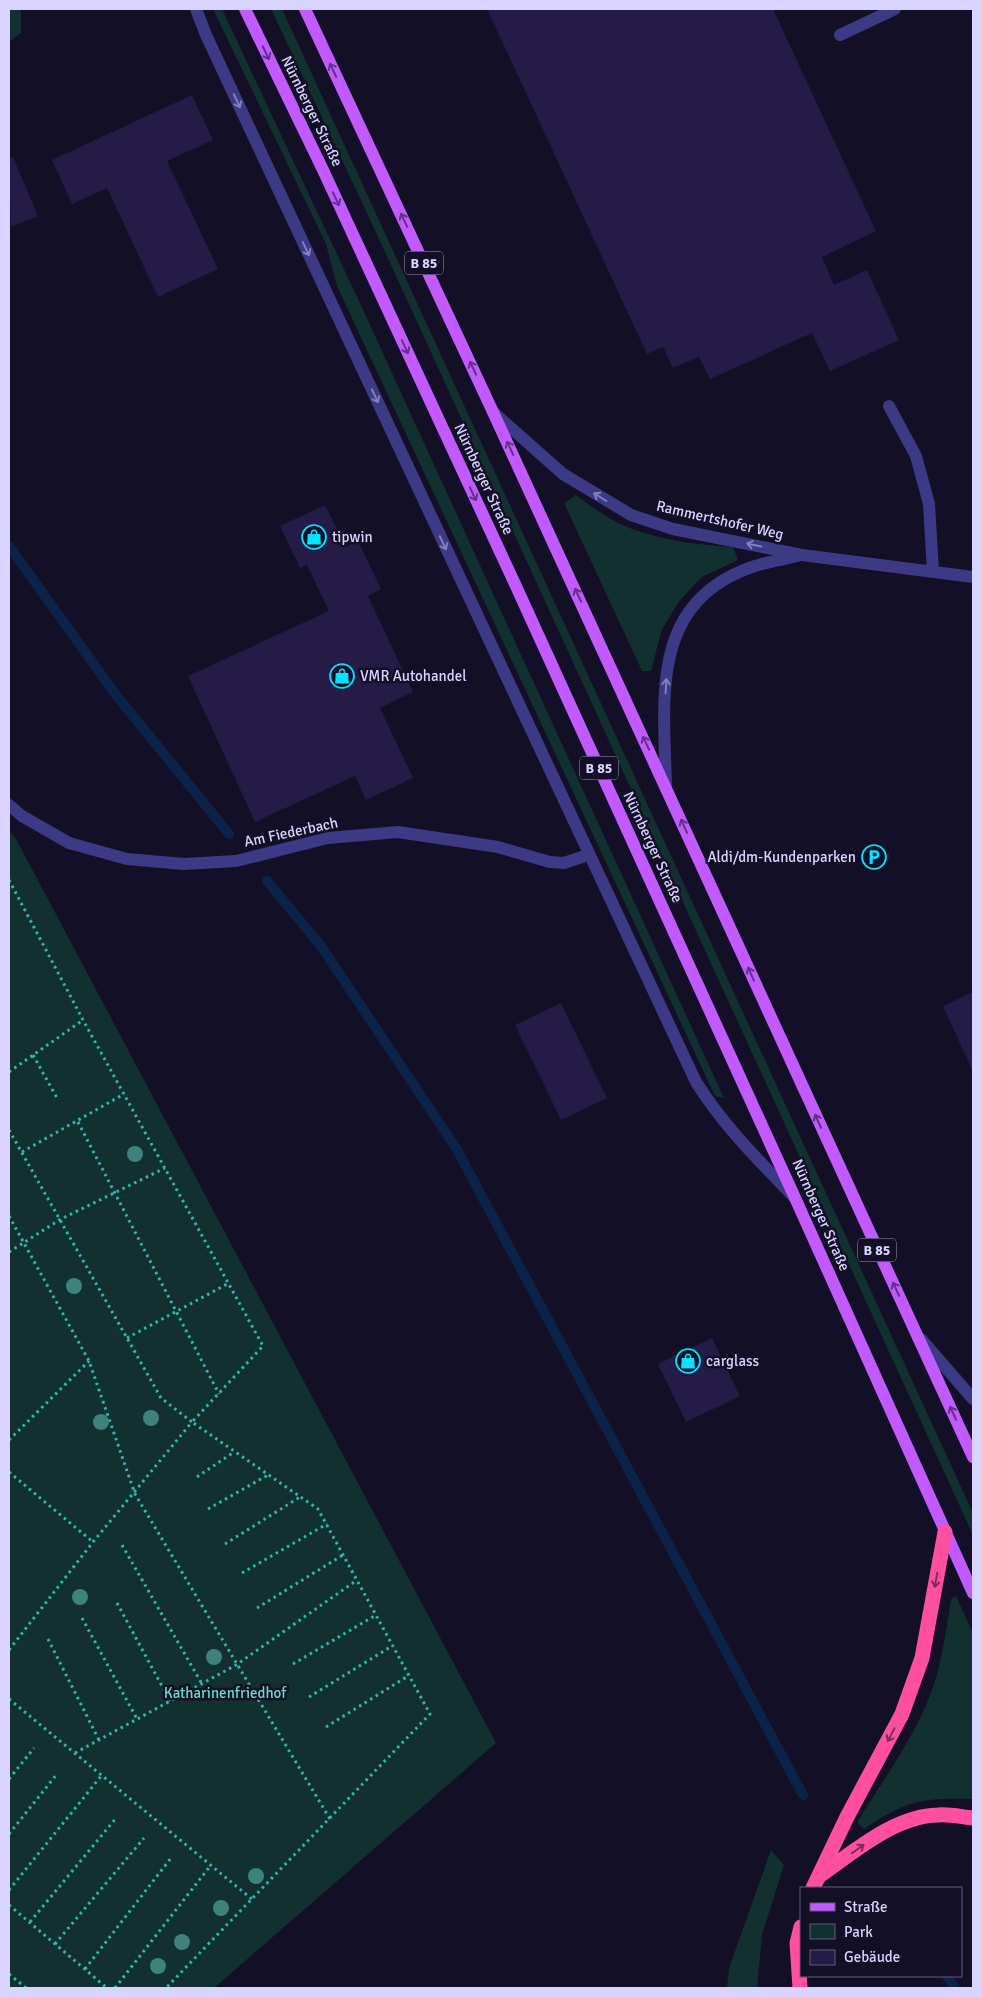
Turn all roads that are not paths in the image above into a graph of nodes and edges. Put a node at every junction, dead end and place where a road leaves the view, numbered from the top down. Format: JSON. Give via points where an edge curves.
{"nodes":[{"id":1,"x":196,"y":9,"type":"edge"},
{"id":2,"x":245,"y":9,"type":"edge"},
{"id":3,"x":305,"y":9,"type":"edge"},
{"id":4,"x":894,"y":9,"type":"edge"},
{"id":5,"x":840,"y":34,"type":"dead end"},
{"id":6,"x":889,"y":406,"type":"dead end"},
{"id":7,"x":493,"y":412,"type":"junction"},
{"id":8,"x":802,"y":555,"type":"junction"},
{"id":9,"x":932,"y":571,"type":"junction"},
{"id":10,"x":973,"y":577,"type":"edge"},
{"id":11,"x":666,"y":787,"type":"junction"},
{"id":12,"x":9,"y":805,"type":"edge"},
{"id":13,"x":588,"y":855,"type":"junction"},
{"id":14,"x":796,"y":1200,"type":"junction"},
{"id":15,"x":916,"y":1333,"type":"junction"},
{"id":16,"x":973,"y":1399,"type":"edge"},
{"id":17,"x":973,"y":1458,"type":"edge"},
{"id":18,"x":945,"y":1532,"type":"junction"},
{"id":19,"x":973,"y":1593,"type":"edge"},
{"id":20,"x":973,"y":1818,"type":"edge"},
{"id":21,"x":815,"y":1882,"type":"edge"},
{"id":22,"x":800,"y":1931,"type":"edge"},
{"id":23,"x":800,"y":1988,"type":"edge"}],
"edges":[{"from":1,"to":13,"type":"street","one_way":true},
{"from":2,"to":14,"type":"main road","name":"Nürnberger Straße","number":"B 85","one_way":true,"via":[[365,260]]},
{"from":7,"to":3,"type":"main road","number":"B 85","one_way":true},
{"from":4,"to":5,"type":"street"},
{"from":6,"to":9,"type":"street","via":[[916,456],[929,504]]},
{"from":8,"to":7,"type":"street","name":"Rammertshofer Weg","one_way":true,"via":[[673,529],[631,515],[563,474]]},
{"from":11,"to":7,"type":"main road","number":"B 85","one_way":true},
{"from":8,"to":9,"type":"street","name":"Rammertshofer Weg"},
{"from":11,"to":8,"type":"street","one_way":true,"via":[[666,672],[682,619],[695,602],[719,583],[752,567]]},
{"from":9,"to":10,"type":"street","name":"Rammertshofer Weg"},
{"from":15,"to":11,"type":"main road","number":"B 85","one_way":true},
{"from":12,"to":13,"type":"street","name":"Am Fiederbach","via":[[22,816],[69,842],[127,859],[184,864],[236,861],[328,838],[398,832],[498,847],[564,864]]},
{"from":13,"to":14,"type":"street","via":[[696,1082],[736,1137]]},
{"from":14,"to":18,"type":"main road","name":"Nürnberger Straße","number":"B 85"},
{"from":15,"to":16,"type":"street"},
{"from":17,"to":15,"type":"main road","number":"B 85","one_way":true},
{"from":18,"to":19,"type":"main road","name":"Nürnberger Straße","number":"B 85"},
{"from":18,"to":21,"type":"highway","one_way":true,"via":[[922,1658],[902,1714]]},
{"from":21,"to":20,"type":"highway","one_way":true,"via":[[874,1838],[909,1821],[937,1815]]},
{"from":22,"to":23,"type":"highway","via":[[797,1943]]}]}
